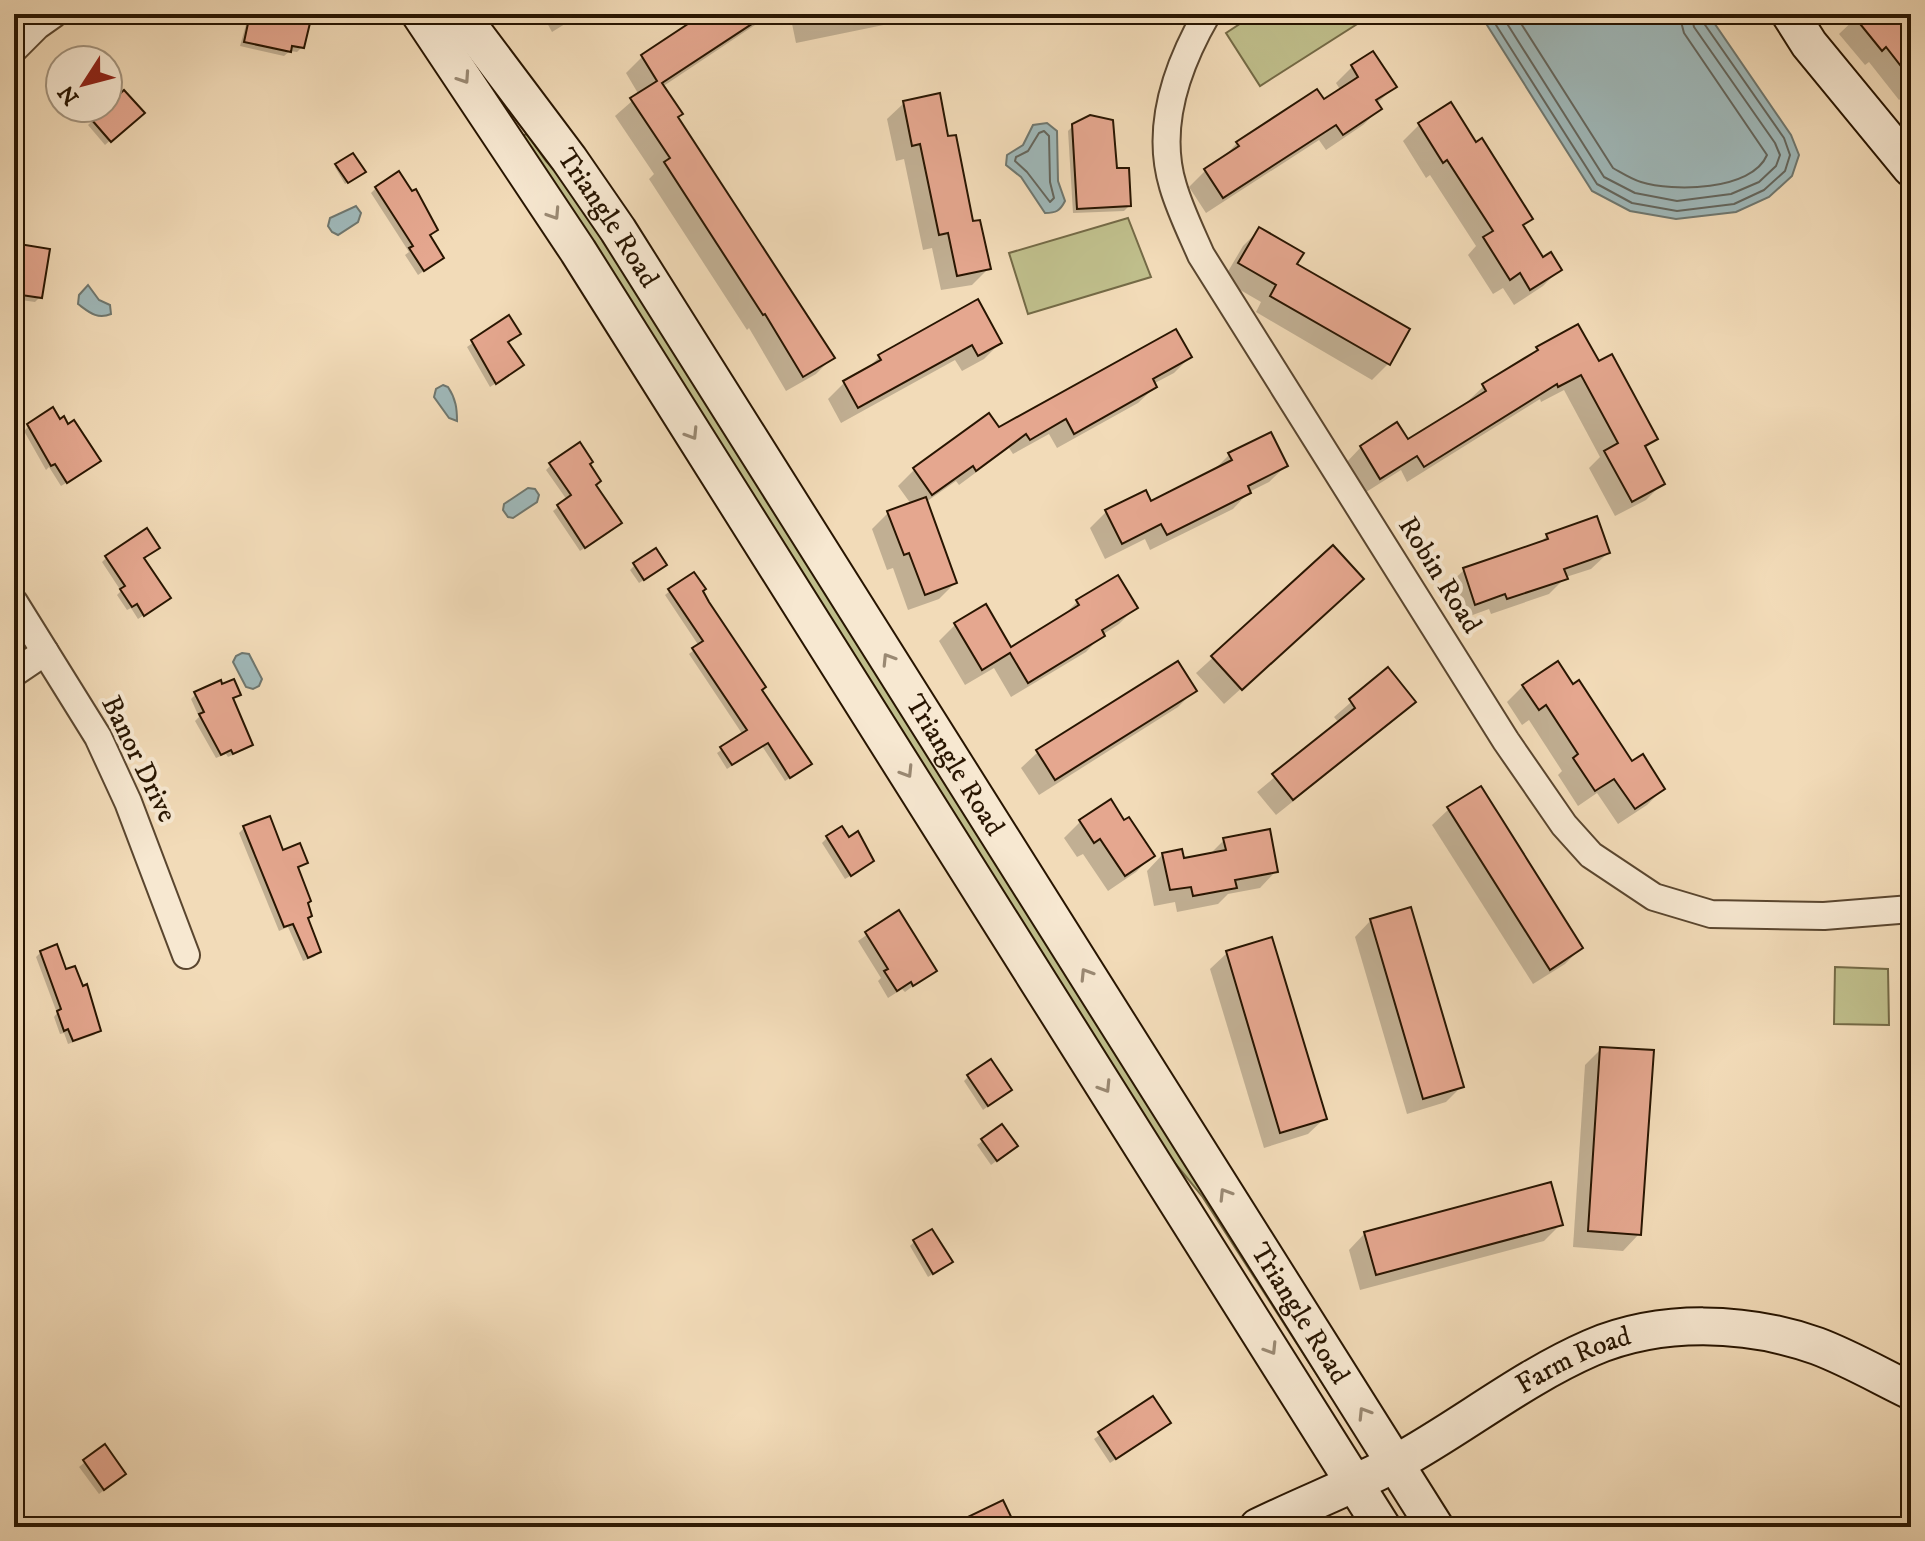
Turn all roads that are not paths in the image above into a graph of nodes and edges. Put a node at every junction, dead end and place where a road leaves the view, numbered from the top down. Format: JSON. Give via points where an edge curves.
{"nodes":[{"id":1,"x":54,"y":14,"type":"edge"},
{"id":2,"x":420,"y":14,"type":"edge"},
{"id":3,"x":460,"y":14,"type":"edge"},
{"id":4,"x":1207,"y":14,"type":"edge"},
{"id":5,"x":1790,"y":14,"type":"edge"},
{"id":6,"x":14,"y":49,"type":"edge"},
{"id":7,"x":1911,"y":168,"type":"edge"},
{"id":8,"x":14,"y":602,"type":"edge"},
{"id":9,"x":45,"y":652,"type":"junction"},
{"id":10,"x":14,"y":673,"type":"edge"},
{"id":11,"x":1911,"y":909,"type":"edge"},
{"id":12,"x":186,"y":955,"type":"dead end"},
{"id":13,"x":1911,"y":1391,"type":"edge"},
{"id":14,"x":1396,"y":1463,"type":"junction"},
{"id":15,"x":1354,"y":1482,"type":"junction"},
{"id":16,"x":1258,"y":1527,"type":"edge"},
{"id":17,"x":1382,"y":1527,"type":"edge"},
{"id":18,"x":1435,"y":1527,"type":"edge"}],
"edges":[{"from":1,"to":6,"type":"street"},
{"from":2,"to":15,"type":"street","name":"Triangle Road","one_way":true,"via":[[578,251]]},
{"from":14,"to":3,"type":"street","name":"Triangle Road","one_way":true,"via":[[618,230]]},
{"from":4,"to":11,"type":"street","name":"Robin Road","via":[[1177,76],[1170,110],[1171,183],[1185,220],[1201,255],[1564,825],[1591,855],[1654,897],[1711,914],[1824,916]]},
{"from":5,"to":7,"type":"street"},
{"from":8,"to":9,"type":"street","name":"Banor Drive"},
{"from":9,"to":10,"type":"street"},
{"from":9,"to":12,"type":"street","name":"Banor Drive","via":[[98,737]]},
{"from":13,"to":14,"type":"street","name":"Farm Road","via":[[1819,1347],[1769,1332],[1672,1328],[1589,1349]]},
{"from":14,"to":15,"type":"street","name":"Farm Road"},
{"from":14,"to":18,"type":"street","name":"Triangle Road"},
{"from":15,"to":16,"type":"street","name":"Farm Road"},
{"from":15,"to":17,"type":"street","name":"Triangle Road"}]}
